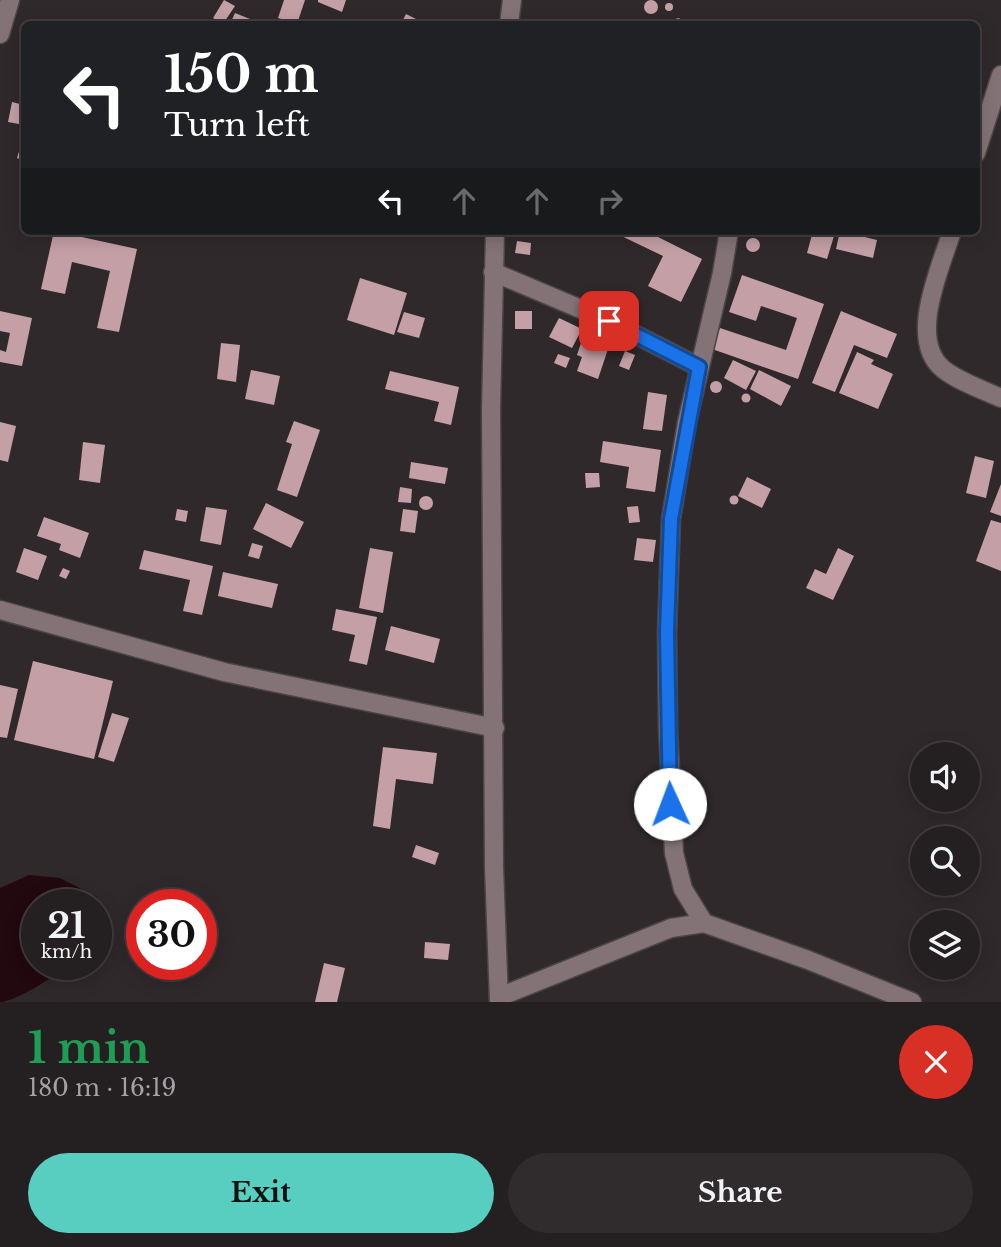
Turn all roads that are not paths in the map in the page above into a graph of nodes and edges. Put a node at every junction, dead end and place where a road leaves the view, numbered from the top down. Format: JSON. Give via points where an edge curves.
{"nodes":[{"id":1,"x":10,"y":0,"type":"edge"},
{"id":2,"x":512,"y":0,"type":"edge"},
{"id":3,"x":509,"y":21,"type":"edge"},
{"id":4,"x":0,"y":34,"type":"edge"},
{"id":5,"x":1001,"y":75,"type":"edge"},
{"id":6,"x":980,"y":141,"type":"edge"},
{"id":7,"x":495,"y":235,"type":"edge"},
{"id":8,"x":728,"y":235,"type":"edge"},
{"id":9,"x":951,"y":235,"type":"edge"},
{"id":10,"x":493,"y":272,"type":"junction"},
{"id":11,"x":699,"y":367,"type":"junction"},
{"id":12,"x":1001,"y":398,"type":"edge"},
{"id":13,"x":0,"y":610,"type":"edge"},
{"id":14,"x":495,"y":728,"type":"junction"},
{"id":15,"x":704,"y":923,"type":"junction"},
{"id":16,"x":499,"y":999,"type":"edge"},
{"id":17,"x":912,"y":1002,"type":"edge"}],
"edges":[{"from":1,"to":4,"type":"street"},
{"from":2,"to":3,"type":"street"},
{"from":5,"to":6,"type":"street"},
{"from":7,"to":10,"type":"street"},
{"from":8,"to":11,"type":"street"},
{"from":9,"to":12,"type":"street","via":[[929,302],[931,354],[944,370]]},
{"from":10,"to":11,"type":"street","via":[[609,321]]},
{"from":10,"to":14,"type":"street"},
{"from":11,"to":15,"type":"street","via":[[671,519],[667,632],[674,853],[683,889]]},
{"from":13,"to":14,"type":"street","via":[[224,672]]},
{"from":14,"to":16,"type":"street"},
{"from":15,"to":16,"type":"street","via":[[671,928]]},
{"from":15,"to":17,"type":"street"}]}
